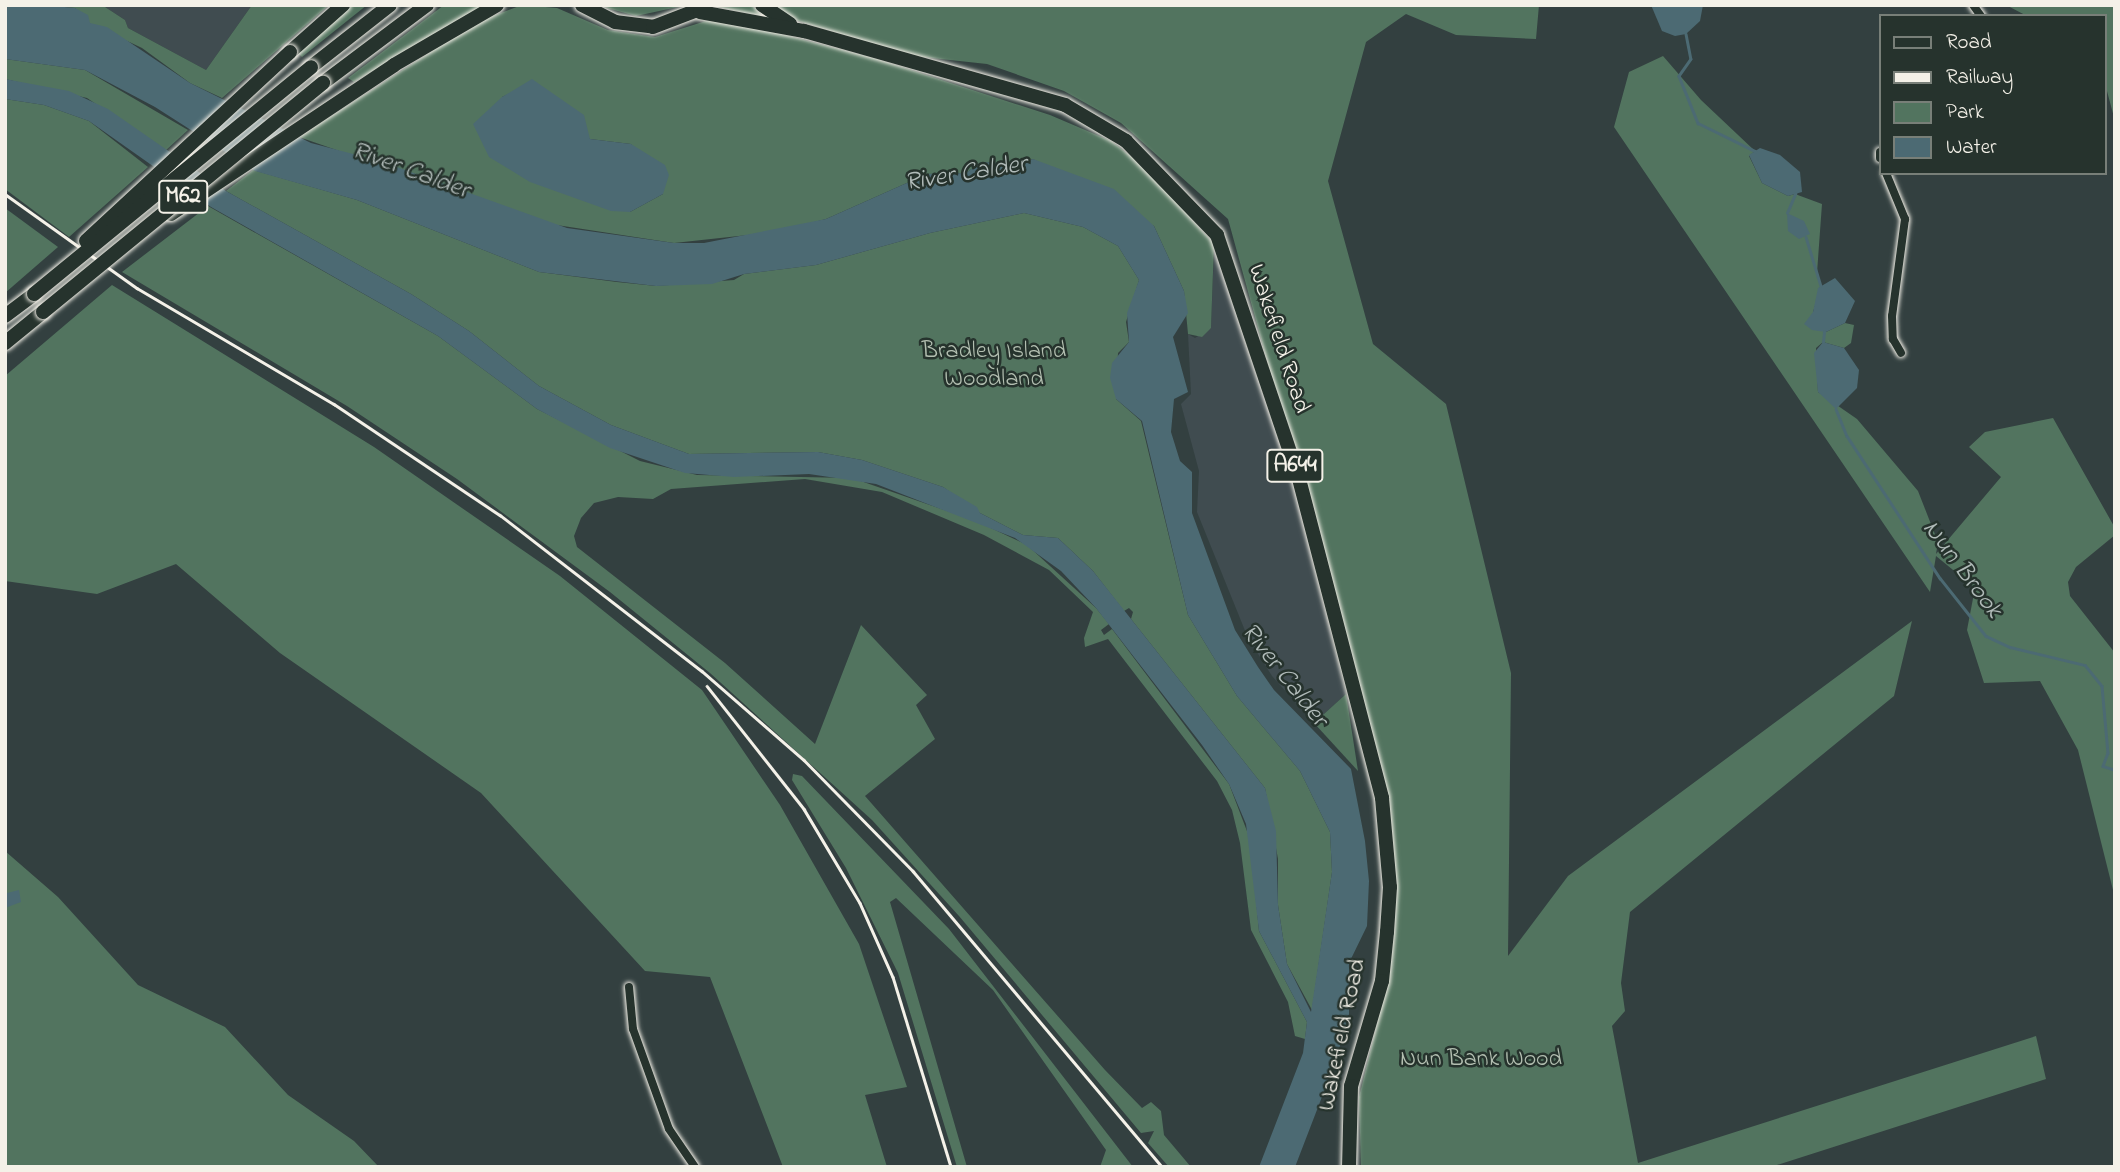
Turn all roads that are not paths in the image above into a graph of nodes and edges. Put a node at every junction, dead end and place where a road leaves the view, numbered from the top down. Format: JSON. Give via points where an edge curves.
{"nodes":[{"id":1,"x":343,"y":5,"type":"edge"},
{"id":2,"x":390,"y":5,"type":"edge"},
{"id":3,"x":427,"y":5,"type":"edge"},
{"id":4,"x":497,"y":5,"type":"edge"},
{"id":5,"x":569,"y":5,"type":"edge"},
{"id":6,"x":762,"y":5,"type":"edge"},
{"id":7,"x":587,"y":9,"type":"edge"},
{"id":8,"x":704,"y":9,"type":"edge"},
{"id":9,"x":804,"y":31,"type":"junction"},
{"id":10,"x":1887,"y":175,"type":"edge"},
{"id":11,"x":130,"y":241,"type":"junction"},
{"id":12,"x":38,"y":290,"type":"junction"},
{"id":13,"x":5,"y":316,"type":"edge"},
{"id":14,"x":5,"y":342,"type":"edge"},
{"id":15,"x":1901,"y":353,"type":"dead end"},
{"id":16,"x":629,"y":987,"type":"dead end"},
{"id":17,"x":695,"y":1167,"type":"edge"},
{"id":18,"x":1349,"y":1167,"type":"edge"}],
"edges":[{"from":1,"to":12,"type":"highway","bridge":true,"via":[[120,206]]},
{"from":2,"to":12,"type":"highway","number":"M62","bridge":true},
{"from":3,"to":11,"type":"highway","number":"M62","bridge":true,"via":[[323,83]]},
{"from":4,"to":11,"type":"highway","bridge":true,"via":[[339,101]]},
{"from":5,"to":7,"type":"highway"},
{"from":6,"to":9,"type":"highway","name":"Wakefield Road","number":"A644"},
{"from":7,"to":8,"type":"highway","number":"A644","via":[[615,22],[653,27]]},
{"from":8,"to":9,"type":"highway","name":"Wakefield Road","number":"A644"},
{"from":9,"to":18,"type":"highway","name":"Wakefield Road","number":"A644","via":[[1026,90],[1081,113],[1126,141],[1217,235],[1298,475],[1382,798],[1390,887],[1387,932],[1381,981],[1351,1086]]},
{"from":10,"to":15,"type":"street","via":[[1905,219],[1892,316],[1893,339]]},
{"from":11,"to":14,"type":"highway","number":"M62","bridge":true},
{"from":12,"to":13,"type":"highway","number":"M62"},
{"from":16,"to":17,"type":"street","via":[[633,1030],[669,1129]]}]}
